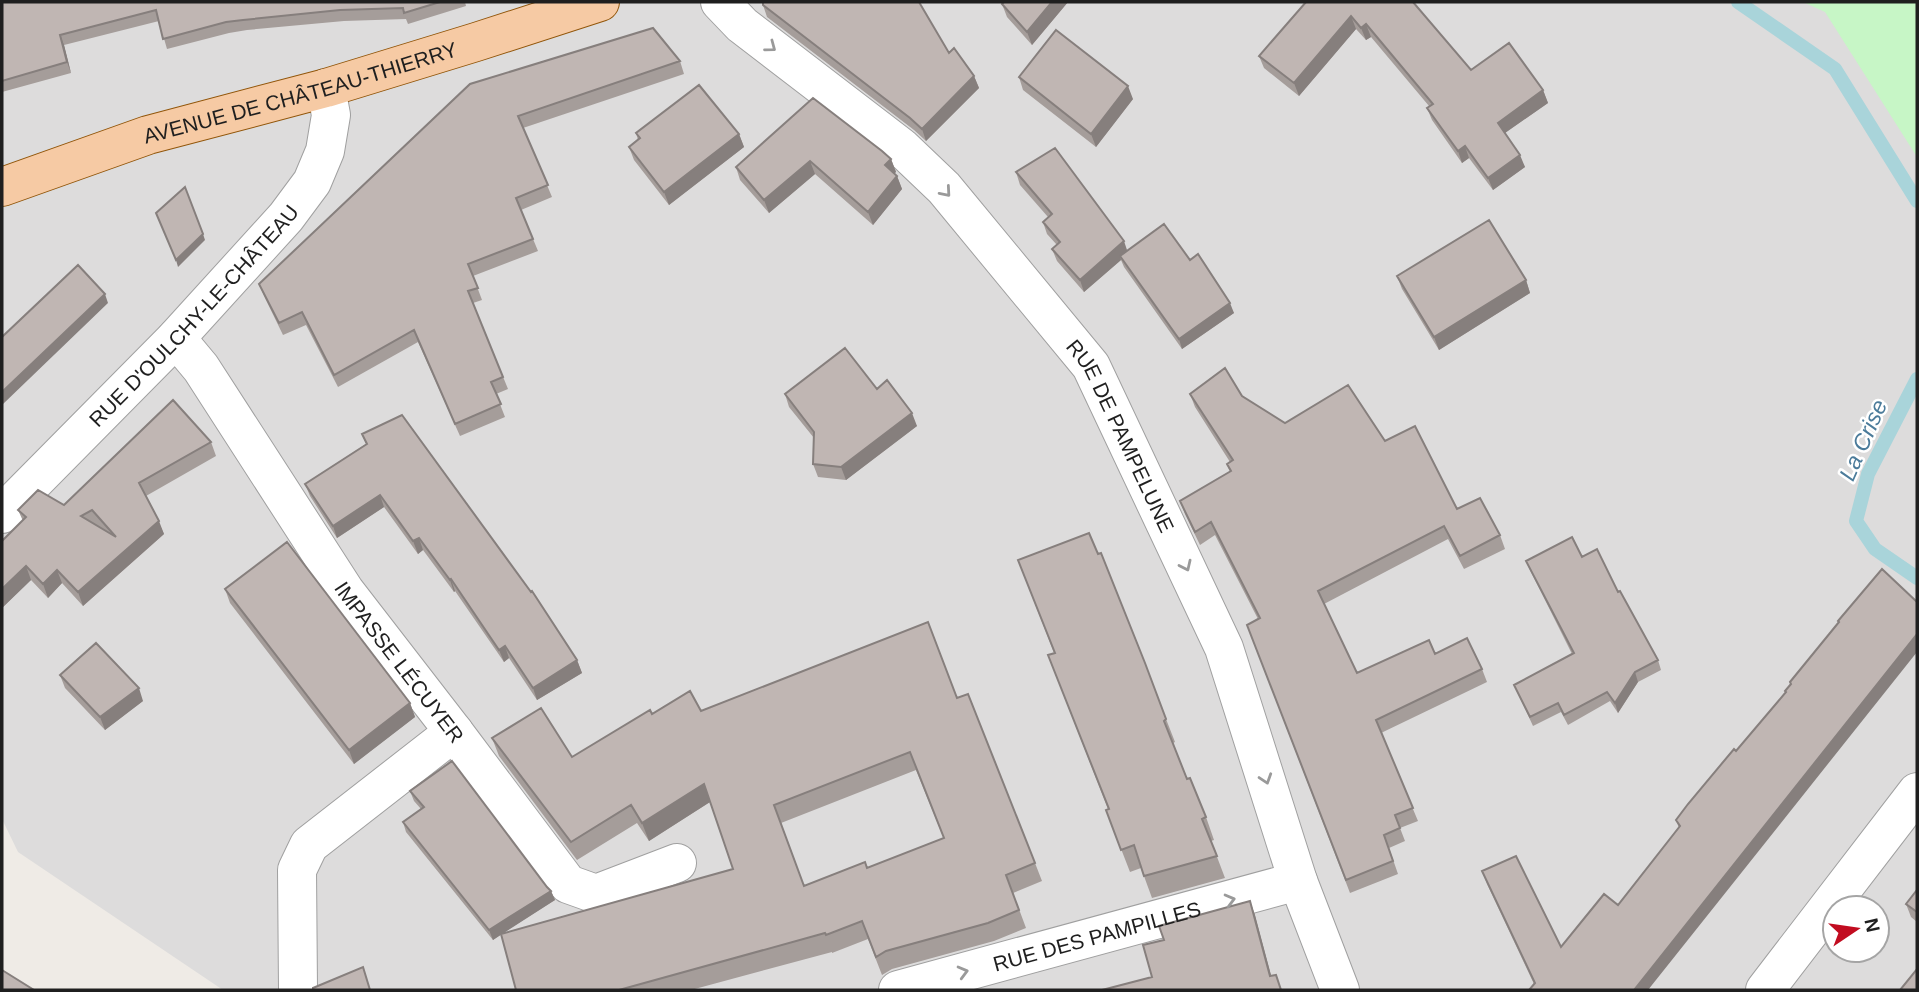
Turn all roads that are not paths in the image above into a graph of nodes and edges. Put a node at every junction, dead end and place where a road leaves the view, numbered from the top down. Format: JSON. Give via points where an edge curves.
{"nodes":[{"id":1,"x":600,"y":2,"type":"edge"},
{"id":2,"x":720,"y":2,"type":"edge"},
{"id":3,"x":326,"y":89,"type":"junction"},
{"id":4,"x":2,"y":187,"type":"edge"},
{"id":5,"x":176,"y":338,"type":"junction"},
{"id":6,"x":2,"y":514,"type":"edge"},
{"id":7,"x":454,"y":732,"type":"junction"},
{"id":8,"x":1917,"y":792,"type":"edge"},
{"id":9,"x":677,"y":863,"type":"dead end"},
{"id":10,"x":1298,"y":881,"type":"junction"},
{"id":11,"x":298,"y":990,"type":"edge"},
{"id":12,"x":898,"y":990,"type":"edge"},
{"id":13,"x":1340,"y":990,"type":"edge"},
{"id":14,"x":1765,"y":990,"type":"edge"}],
"edges":[{"from":1,"to":3,"type":"main road","name":"AVENUE DE CHÂTEAU-THIERRY"},
{"from":2,"to":10,"type":"street","name":"RUE DE PAMPELUNE","one_way":true,"via":[[741,25],[901,147],[944,188],[1091,366],[1224,648]]},
{"from":3,"to":4,"type":"main road","name":"AVENUE DE CHÂTEAU-THIERRY","via":[[148,135]]},
{"from":3,"to":5,"type":"street","name":"RUE D'OULCHY-LE-CHÂTEAU","via":[[331,116],[325,151],[312,182]]},
{"from":5,"to":6,"type":"street","name":"RUE D'OULCHY-LE-CHÂTEAU"},
{"from":5,"to":7,"type":"street","name":"IMPASSE LÉCUYER","via":[[201,368],[345,591]]},
{"from":7,"to":9,"type":"street","name":"IMPASSE LÉCUYER","via":[[568,884],[596,894]]},
{"from":7,"to":11,"type":"street","via":[[309,845],[297,870]]},
{"from":8,"to":14,"type":"street"},
{"from":12,"to":10,"type":"street","name":"RUE DES PAMPILLES","one_way":true},
{"from":10,"to":13,"type":"street","name":"RUE DE PAMPELUNE"}]}
